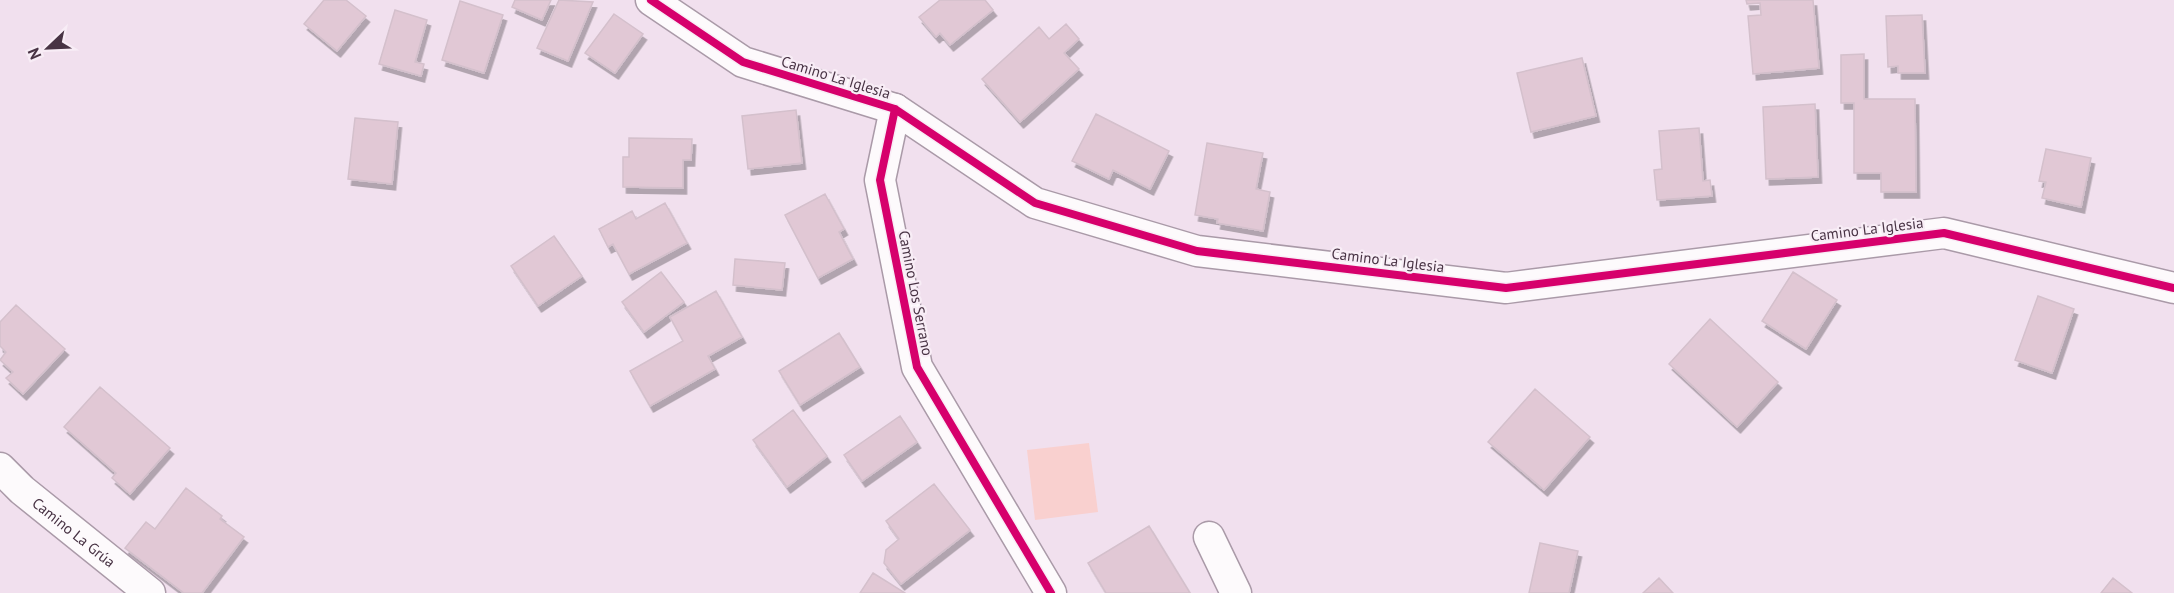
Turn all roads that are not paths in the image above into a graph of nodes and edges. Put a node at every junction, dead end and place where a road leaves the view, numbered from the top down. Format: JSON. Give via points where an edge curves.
{"nodes":[{"id":1,"x":651,"y":0,"type":"edge"},
{"id":2,"x":895,"y":109,"type":"junction"},
{"id":3,"x":2174,"y":288,"type":"edge"},
{"id":4,"x":0,"y":468,"type":"edge"},
{"id":5,"x":1209,"y":537,"type":"dead end"},
{"id":6,"x":150,"y":593,"type":"edge"},
{"id":7,"x":1051,"y":593,"type":"edge"},
{"id":8,"x":1236,"y":593,"type":"edge"}],
"edges":[{"from":1,"to":2,"type":"street","name":"Camino La Iglesia","via":[[743,62]]},
{"from":2,"to":3,"type":"street","name":"Camino La Iglesia","via":[[1035,203],[1197,251],[1506,288],[1944,233]]},
{"from":2,"to":7,"type":"street","name":"Camino Los Serrano","via":[[880,180],[917,367]]},
{"from":4,"to":6,"type":"street","name":"Camino La Grúa"},
{"from":5,"to":8,"type":"street"}]}
